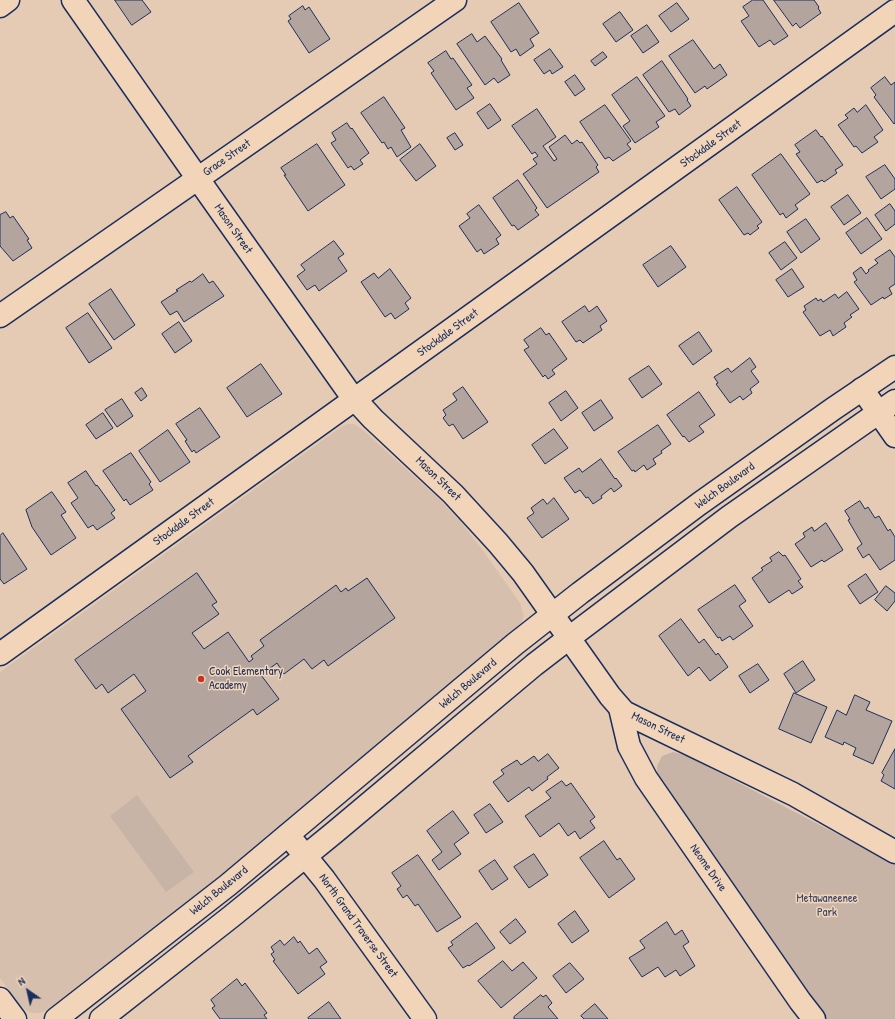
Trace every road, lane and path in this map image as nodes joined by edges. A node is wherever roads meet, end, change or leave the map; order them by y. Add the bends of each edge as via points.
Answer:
1 (8, 0) edge
2 (73, 0) edge
3 (455, 0) edge
4 (0, 6) edge
5 (895, 11) edge
6 (198, 179) junction
7 (0, 316) edge
8 (895, 367) edge
9 (862, 389) junction
10 (355, 399) junction
11 (887, 407) edge
12 (895, 436) edge
13 (552, 614) junction
14 (569, 638) junction
15 (0, 654) edge
16 (620, 708) junction
17 (288, 835) junction
18 (895, 852) edge
19 (306, 856) junction
20 (0, 998) edge
21 (15, 1019) edge
22 (56, 1019) edge
23 (101, 1019) edge
24 (425, 1019) edge
25 (814, 1019) edge

1 - 4 street
2 - 6 street, Mason Street
3 - 6 street, Grace Street
5 - 10 street, Stockdale Street
6 - 7 street, Grace Street
6 - 10 street, Mason Street
8 - 9 street, Welch Boulevard
9 - 11 street
9 - 13 street, Welch Boulevard via 699,504
10 - 13 street, Mason Street via 469,510 511,557
10 - 15 street, Stockdale Street
11 - 12 street
11 - 14 street via 729,517
13 - 14 street, Mason Street
13 - 17 street, Welch Boulevard
14 - 16 street, Mason Street
14 - 19 street
16 - 18 street, Mason Street via 793,794
16 - 25 street, Neome Drive via 629,746 646,778
17 - 19 street, North Grand Traverse Street
17 - 22 street, Welch Boulevard
19 - 23 street
19 - 24 street, North Grand Traverse Street
20 - 21 street

